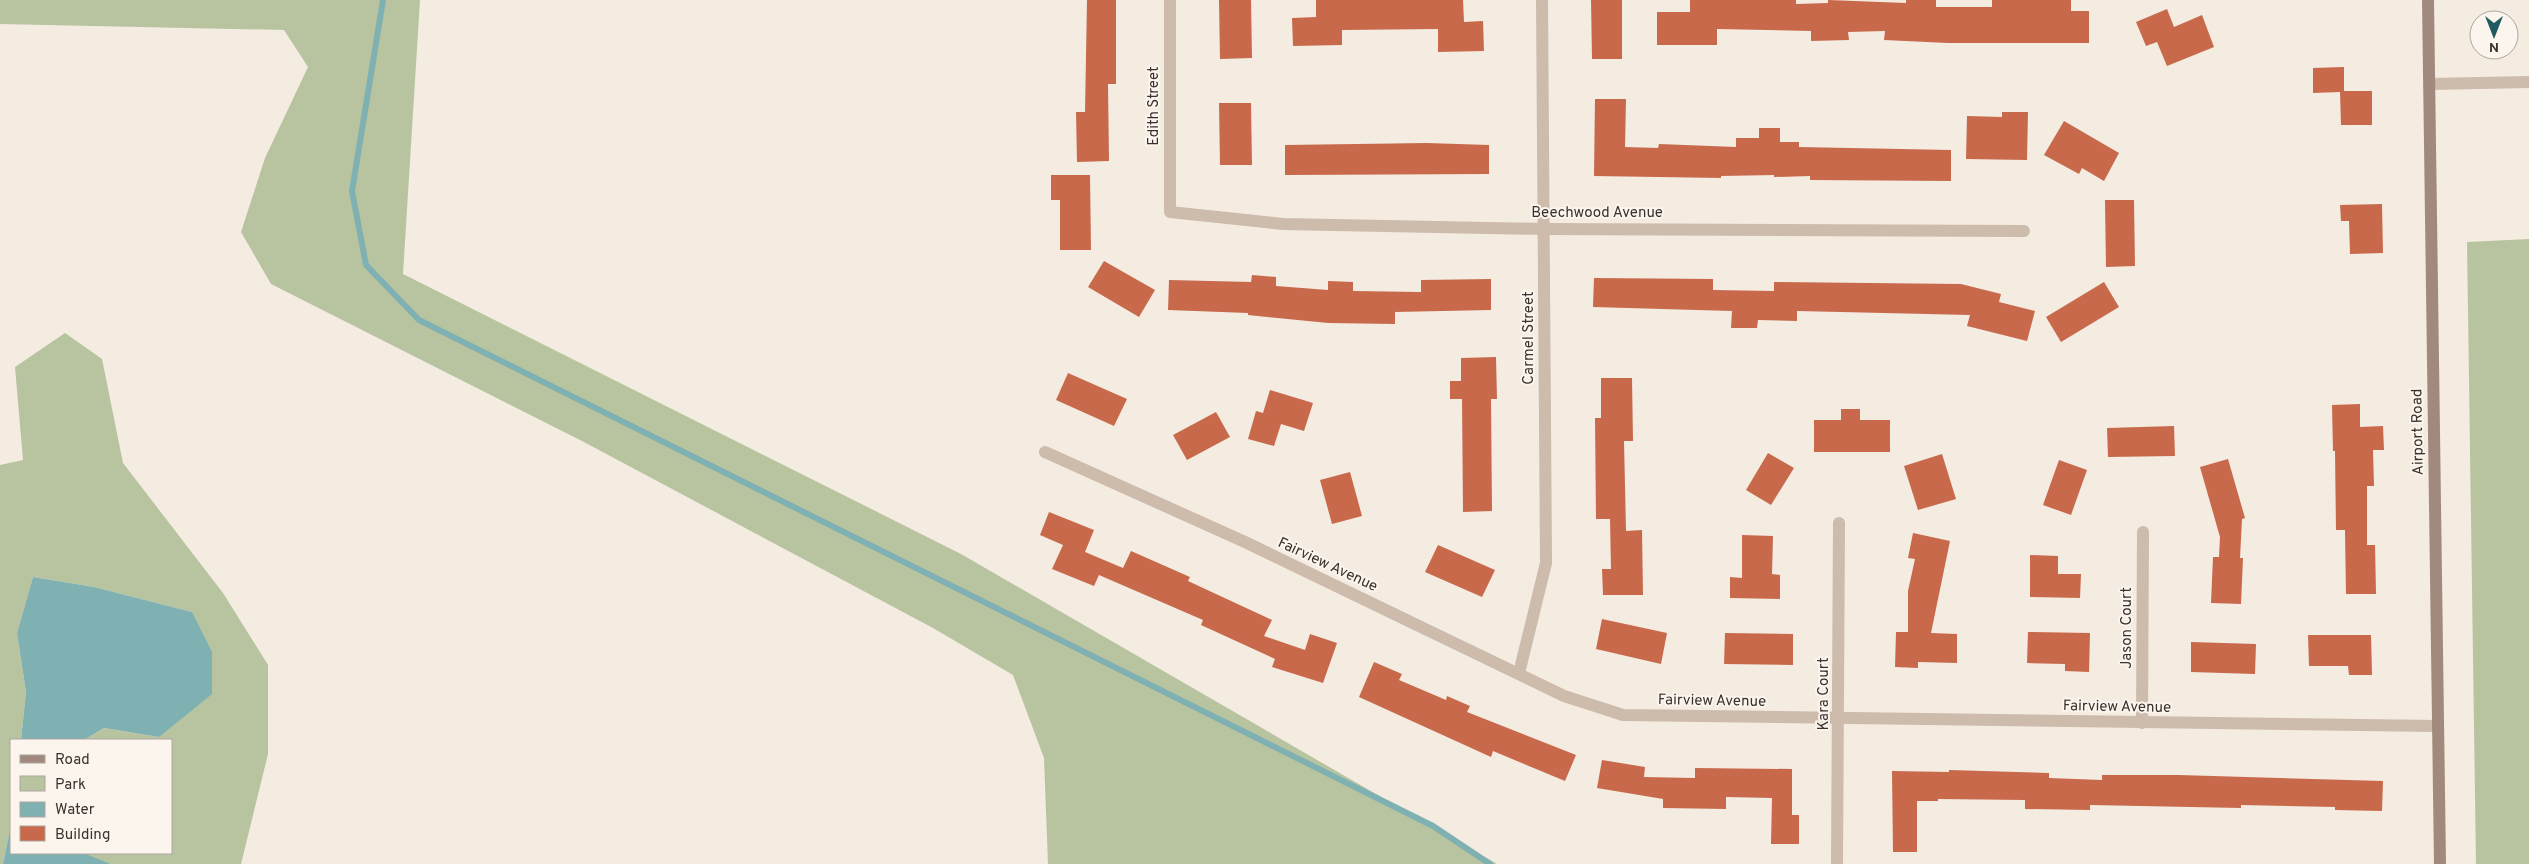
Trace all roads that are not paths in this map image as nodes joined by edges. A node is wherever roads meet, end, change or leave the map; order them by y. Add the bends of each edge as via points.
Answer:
1 (1170, 0) edge
2 (1542, 0) edge
3 (2428, 0) edge
4 (2529, 82) edge
5 (2429, 84) junction
6 (1170, 212) joint
7 (1544, 229) junction
8 (2024, 231) dead end
9 (1045, 452) dead end
10 (1839, 523) dead end
11 (2143, 532) dead end
12 (1519, 673) junction
13 (1839, 718) junction
14 (2142, 723) junction
15 (2436, 726) junction
16 (1837, 864) edge
17 (2440, 864) edge

1 - 6 street, Edith Street
2 - 7 street, Carmel Street
3 - 5 main road, Airport Road
4 - 5 street
5 - 15 main road, Airport Road
6 - 7 street, Beechwood Avenue via 1283,224
7 - 8 street, Beechwood Avenue
7 - 12 street, Carmel Street via 1546,563
9 - 12 street, Fairview Avenue
10 - 13 street, Kara Court
11 - 14 street, Jason Court
12 - 13 street, Fairview Avenue via 1564,696 1622,715
13 - 14 street, Fairview Avenue
13 - 16 street, Kara Court
14 - 15 street, Fairview Avenue
15 - 17 main road, Airport Road

